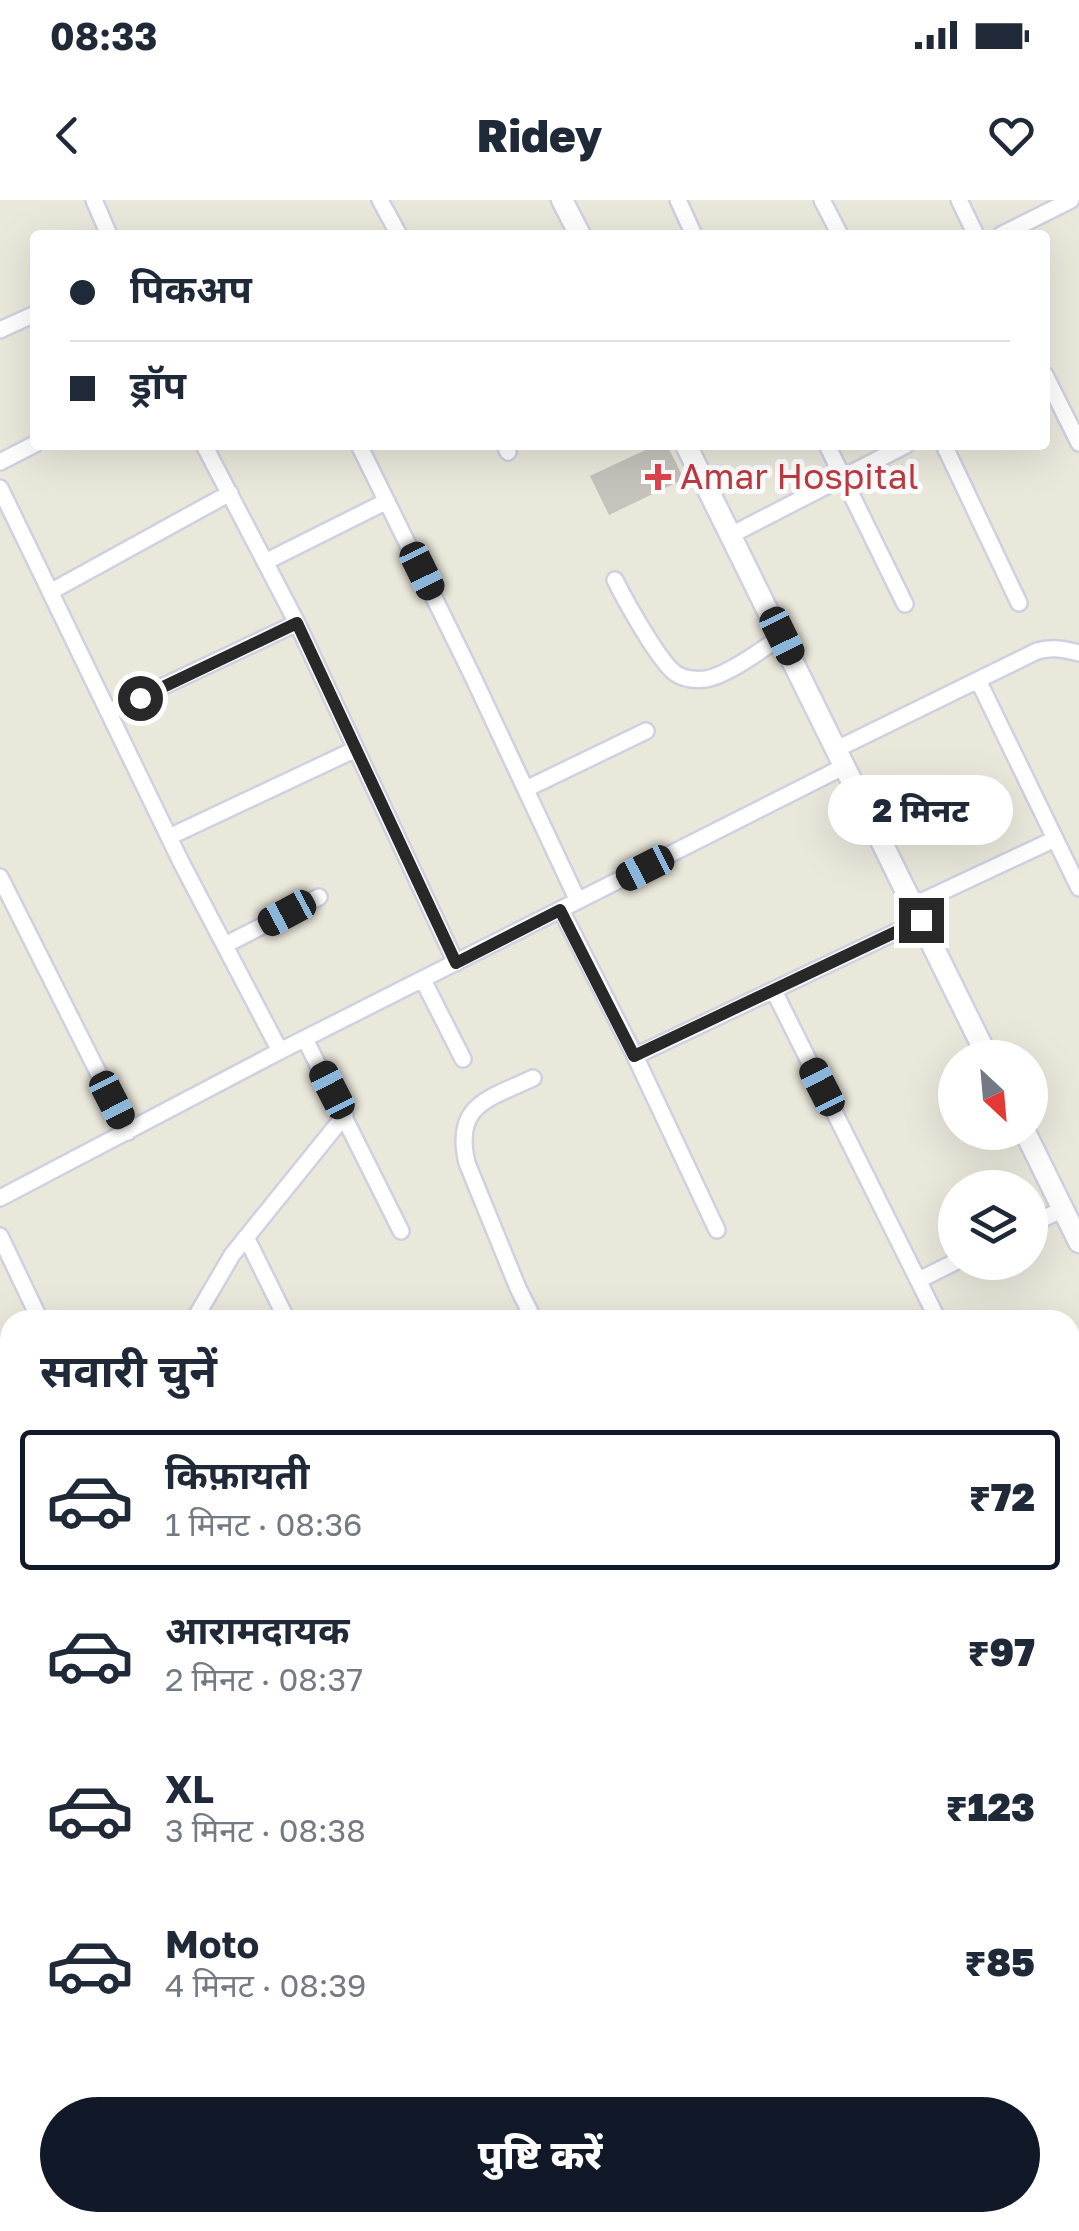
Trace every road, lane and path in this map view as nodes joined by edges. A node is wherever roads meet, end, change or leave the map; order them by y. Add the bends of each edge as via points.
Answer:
1 (94, 200) edge
2 (380, 200) edge
3 (562, 200) edge
4 (678, 200) edge
5 (822, 200) edge
6 (959, 200) edge
7 (1071, 200) edge
8 (107, 230) edge
9 (396, 230) edge
10 (577, 230) edge
11 (692, 230) edge
12 (837, 230) edge
13 (974, 230) edge
14 (1011, 230) edge
15 (30, 316) edge
16 (0, 329) edge
17 (1050, 384) edge
18 (1079, 443) edge
19 (30, 447) edge
20 (207, 450) edge
21 (362, 450) edge
22 (688, 450) edge
23 (829, 450) edge
24 (896, 450) edge
25 (946, 450) edge
26 (0, 462) edge
27 (843, 478) junction
28 (0, 488) edge
29 (230, 494) junction
30 (387, 501) junction
31 (731, 535) junction
32 (265, 562) junction
33 (615, 580) dead end
34 (50, 592) junction
35 (905, 604) dead end
36 (1019, 604) dead end
37 (297, 623) junction
38 (782, 636) junction
39 (1079, 654) edge
40 (978, 680) junction
41 (109, 712) junction
42 (646, 731) dead end
43 (356, 749) junction
44 (841, 757) junction
45 (526, 790) junction
46 (169, 837) junction
47 (1055, 839) junction
48 (0, 877) edge
49 (1079, 888) edge
50 (319, 896) dead end
51 (578, 901) junction
52 (560, 910) junction
53 (917, 913) junction
54 (225, 946) junction
55 (456, 963) junction
56 (423, 980) junction
57 (774, 991) junction
58 (305, 1038) junction
59 (979, 1040) edge
60 (280, 1051) junction
61 (634, 1056) junction
62 (463, 1059) dead end
63 (534, 1078) dead end
64 (345, 1116) junction
65 (128, 1132) junction
66 (1034, 1150) edge
67 (0, 1198) edge
68 (1063, 1210) junction
69 (1048, 1217) edge
70 (718, 1230) dead end
71 (401, 1231) dead end
72 (1077, 1235) edge
73 (0, 1236) edge
74 (246, 1236) junction
75 (938, 1270) edge
76 (919, 1280) junction
77 (35, 1310) edge
78 (200, 1310) edge
79 (282, 1310) edge
80 (529, 1310) edge
81 (933, 1310) edge

1 - 8 street
2 - 9 street
3 - 10 street
4 - 11 street
5 - 12 street
6 - 13 street
7 - 14 street
15 - 16 street
17 - 18 street
19 - 26 street
20 - 29 street
21 - 30 street
22 - 31 street
23 - 27 street
24 - 27 street
25 - 36 street
27 - 31 street
27 - 35 street
28 - 34 street
29 - 32 street
29 - 34 street
30 - 32 street
30 - 45 street
31 - 38 street
32 - 37 street
33 - 38 street via 676,674 708,679
34 - 41 street
37 - 41 street
37 - 43 street
38 - 44 street
39 - 40 street via 1048,648
40 - 44 street
40 - 47 street
41 - 46 street
42 - 45 street
43 - 46 street
43 - 55 street
44 - 51 street
44 - 53 street
45 - 51 street
46 - 54 street
47 - 49 street
47 - 53 street
48 - 65 street
50 - 54 street
51 - 52 street
52 - 55 street
52 - 61 street
53 - 57 street
53 - 59 street
54 - 60 street
55 - 56 street
56 - 58 street
56 - 62 street
57 - 61 street
57 - 76 street
58 - 60 street
58 - 64 street
60 - 65 street
61 - 70 street
63 - 80 street via 477,1106 468,1116 464,1150
64 - 71 street
64 - 74 street
65 - 67 street
66 - 68 street
68 - 69 street
68 - 72 street
73 - 77 street
74 - 78 street
74 - 79 street
75 - 76 street
76 - 81 street

